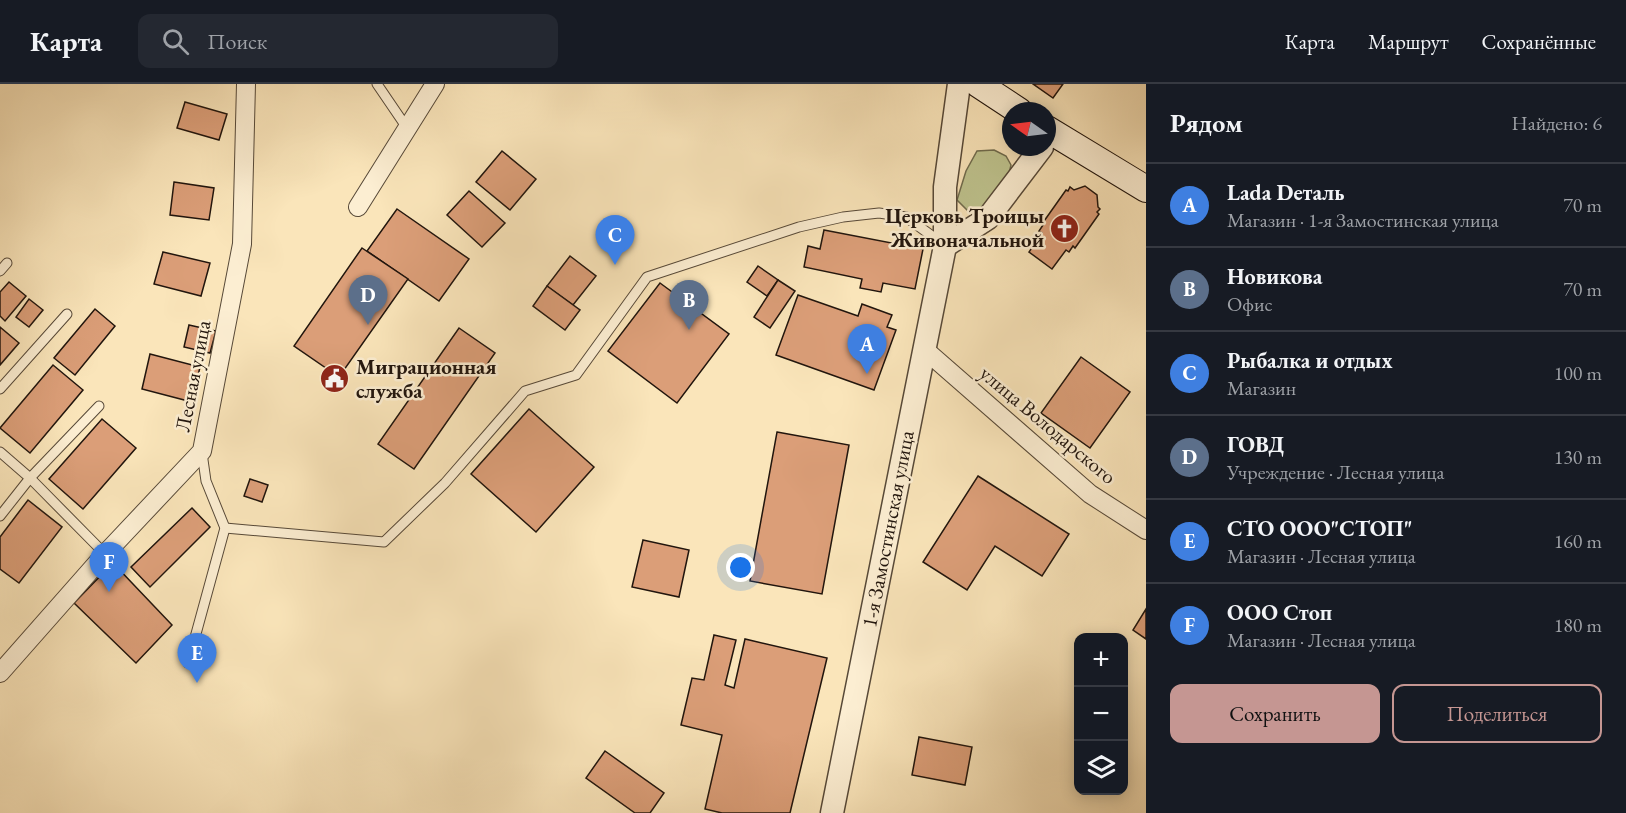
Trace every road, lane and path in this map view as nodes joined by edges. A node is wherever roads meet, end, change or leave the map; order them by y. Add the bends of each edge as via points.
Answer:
1 (246, 84) edge
2 (377, 84) edge
3 (435, 84) edge
4 (960, 84) edge
5 (978, 84) edge
6 (1005, 102) edge
7 (407, 128) junction
8 (1056, 142) edge
9 (1033, 156) edge
10 (1146, 189) edge
11 (358, 207) dead end
12 (945, 246) junction
13 (67, 314) dead end
14 (924, 349) junction
15 (0, 389) edge
16 (99, 406) dead end
17 (202, 451) junction
18 (0, 452) edge
19 (30, 478) junction
20 (0, 516) edge
21 (225, 528) junction
22 (1146, 530) edge
23 (105, 554) junction
24 (188, 663) dead end
25 (0, 673) edge
26 (832, 813) edge

1 - 17 street, Лесная улица via 242,244
2 - 7 lane
3 - 7 street
4 - 12 street, 1-я Замостинская улица via 945,187
5 - 6 main road
7 - 11 street
8 - 10 main road
9 - 12 street via 988,218
12 - 14 street, 1-я Замостинская улица
12 - 21 lane via 906,218 879,213 799,227 646,278 576,375 525,391 445,483 384,542
13 - 15 lane
14 - 22 street, улица Володарского via 1090,494
14 - 26 street, 1-я Замостинская улица
16 - 19 lane
17 - 21 lane via 206,481
17 - 23 street, Лесная улица
18 - 19 lane
19 - 20 lane
19 - 23 lane
21 - 24 lane
23 - 25 street, Лесная улица

